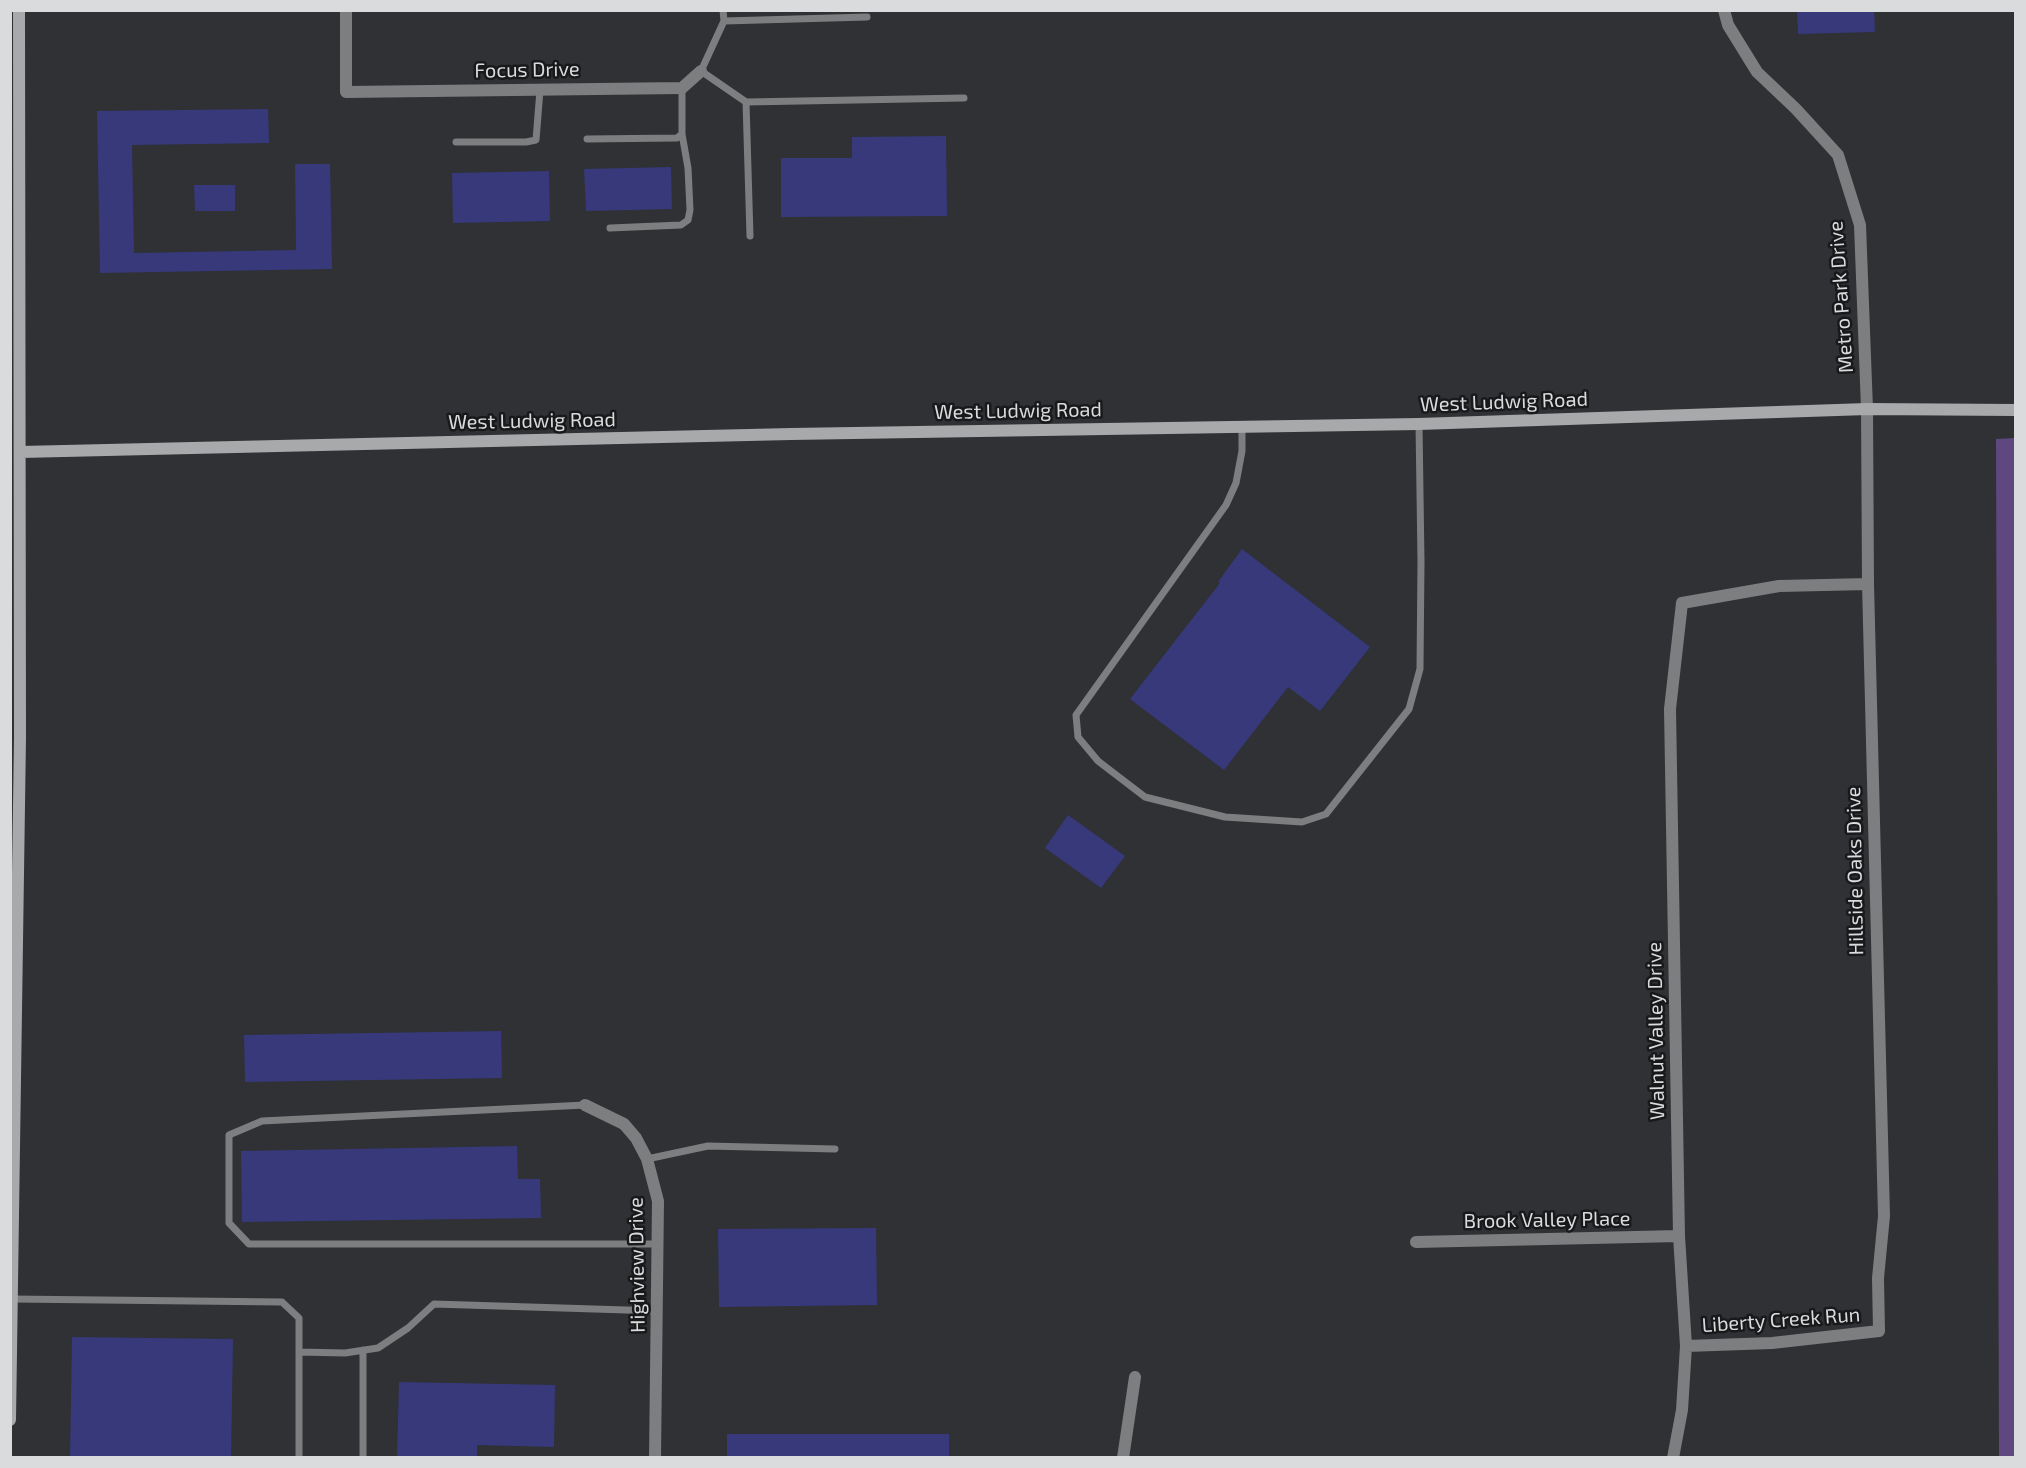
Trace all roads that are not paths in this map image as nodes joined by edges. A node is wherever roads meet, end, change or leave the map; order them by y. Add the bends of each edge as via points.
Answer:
1 (20, 10) edge
2 (346, 10) edge
3 (723, 10) edge
4 (1724, 10) edge
5 (867, 17) dead end
6 (724, 21) junction
7 (701, 71) junction
8 (682, 88) junction
9 (540, 90) junction
10 (964, 98) dead end
11 (746, 102) junction
12 (682, 134) junction
13 (587, 139) dead end
14 (456, 142) dead end
15 (15, 177) edge
16 (610, 228) dead end
17 (750, 236) dead end
18 (1867, 410) junction
19 (2016, 410) edge
20 (1419, 424) junction
21 (1242, 426) junction
22 (21, 452) junction
23 (1868, 584) junction
24 (15, 737) edge
25 (13, 1104) edge
26 (585, 1105) joint
27 (835, 1149) dead end
28 (647, 1159) junction
29 (1679, 1236) junction
30 (1416, 1242) dead end
31 (658, 1244) junction
32 (12, 1299) junction
33 (658, 1311) junction
34 (1879, 1331) joint
35 (1686, 1347) junction
36 (363, 1350) junction
37 (299, 1352) junction
38 (1135, 1377) dead end
39 (10, 1420) edge
40 (299, 1458) edge
41 (363, 1458) edge
42 (655, 1458) edge
43 (1123, 1458) edge
44 (1673, 1458) edge

1 - 15 main road
2 - 9 street, Focus Drive via 346,92
3 - 6 lane
4 - 18 street, Metro Park Drive via 1728,25 1757,72 1838,155 1860,225
5 - 6 lane
6 - 7 lane
7 - 8 street
7 - 11 lane
8 - 9 street, Focus Drive
8 - 12 lane
9 - 14 lane via 536,140
10 - 11 lane
11 - 17 lane
12 - 13 lane via 677,138
12 - 16 lane via 688,168 688,220 681,225
15 - 22 main road
18 - 19 main road, West Ludwig Road
18 - 20 main road, West Ludwig Road
18 - 23 street, Hillside Oaks Drive
20 - 21 main road, West Ludwig Road
20 - 21 lane via 1420,669 1409,709 1326,814 1302,822 1225,817 1145,797 1098,761 1078,737 1076,714 1226,505 1236,483
21 - 22 main road, West Ludwig Road
22 - 24 main road
23 - 29 street, Walnut Valley Drive via 1779,585 1682,603 1670,709
23 - 34 street, Hillside Oaks Drive via 1884,1216 1878,1278
24 - 25 main road
25 - 32 main road
26 - 28 street, Highview Drive via 624,1124
26 - 31 lane via 262,1121 229,1135 229,1223 249,1244
27 - 28 lane via 708,1146
28 - 31 street, Highview Drive via 658,1201
29 - 30 street, Brook Valley Place
29 - 35 street, Walnut Valley Drive
31 - 33 street, Highview Drive
32 - 37 lane via 282,1302 299,1318
32 - 39 main road
33 - 36 lane via 434,1304 378,1348
33 - 42 street, Highview Drive
34 - 35 street, Liberty Creek Run via 1772,1343
35 - 44 street, Walnut Valley Drive via 1682,1410
36 - 37 lane
36 - 41 lane
37 - 40 lane
38 - 43 street

